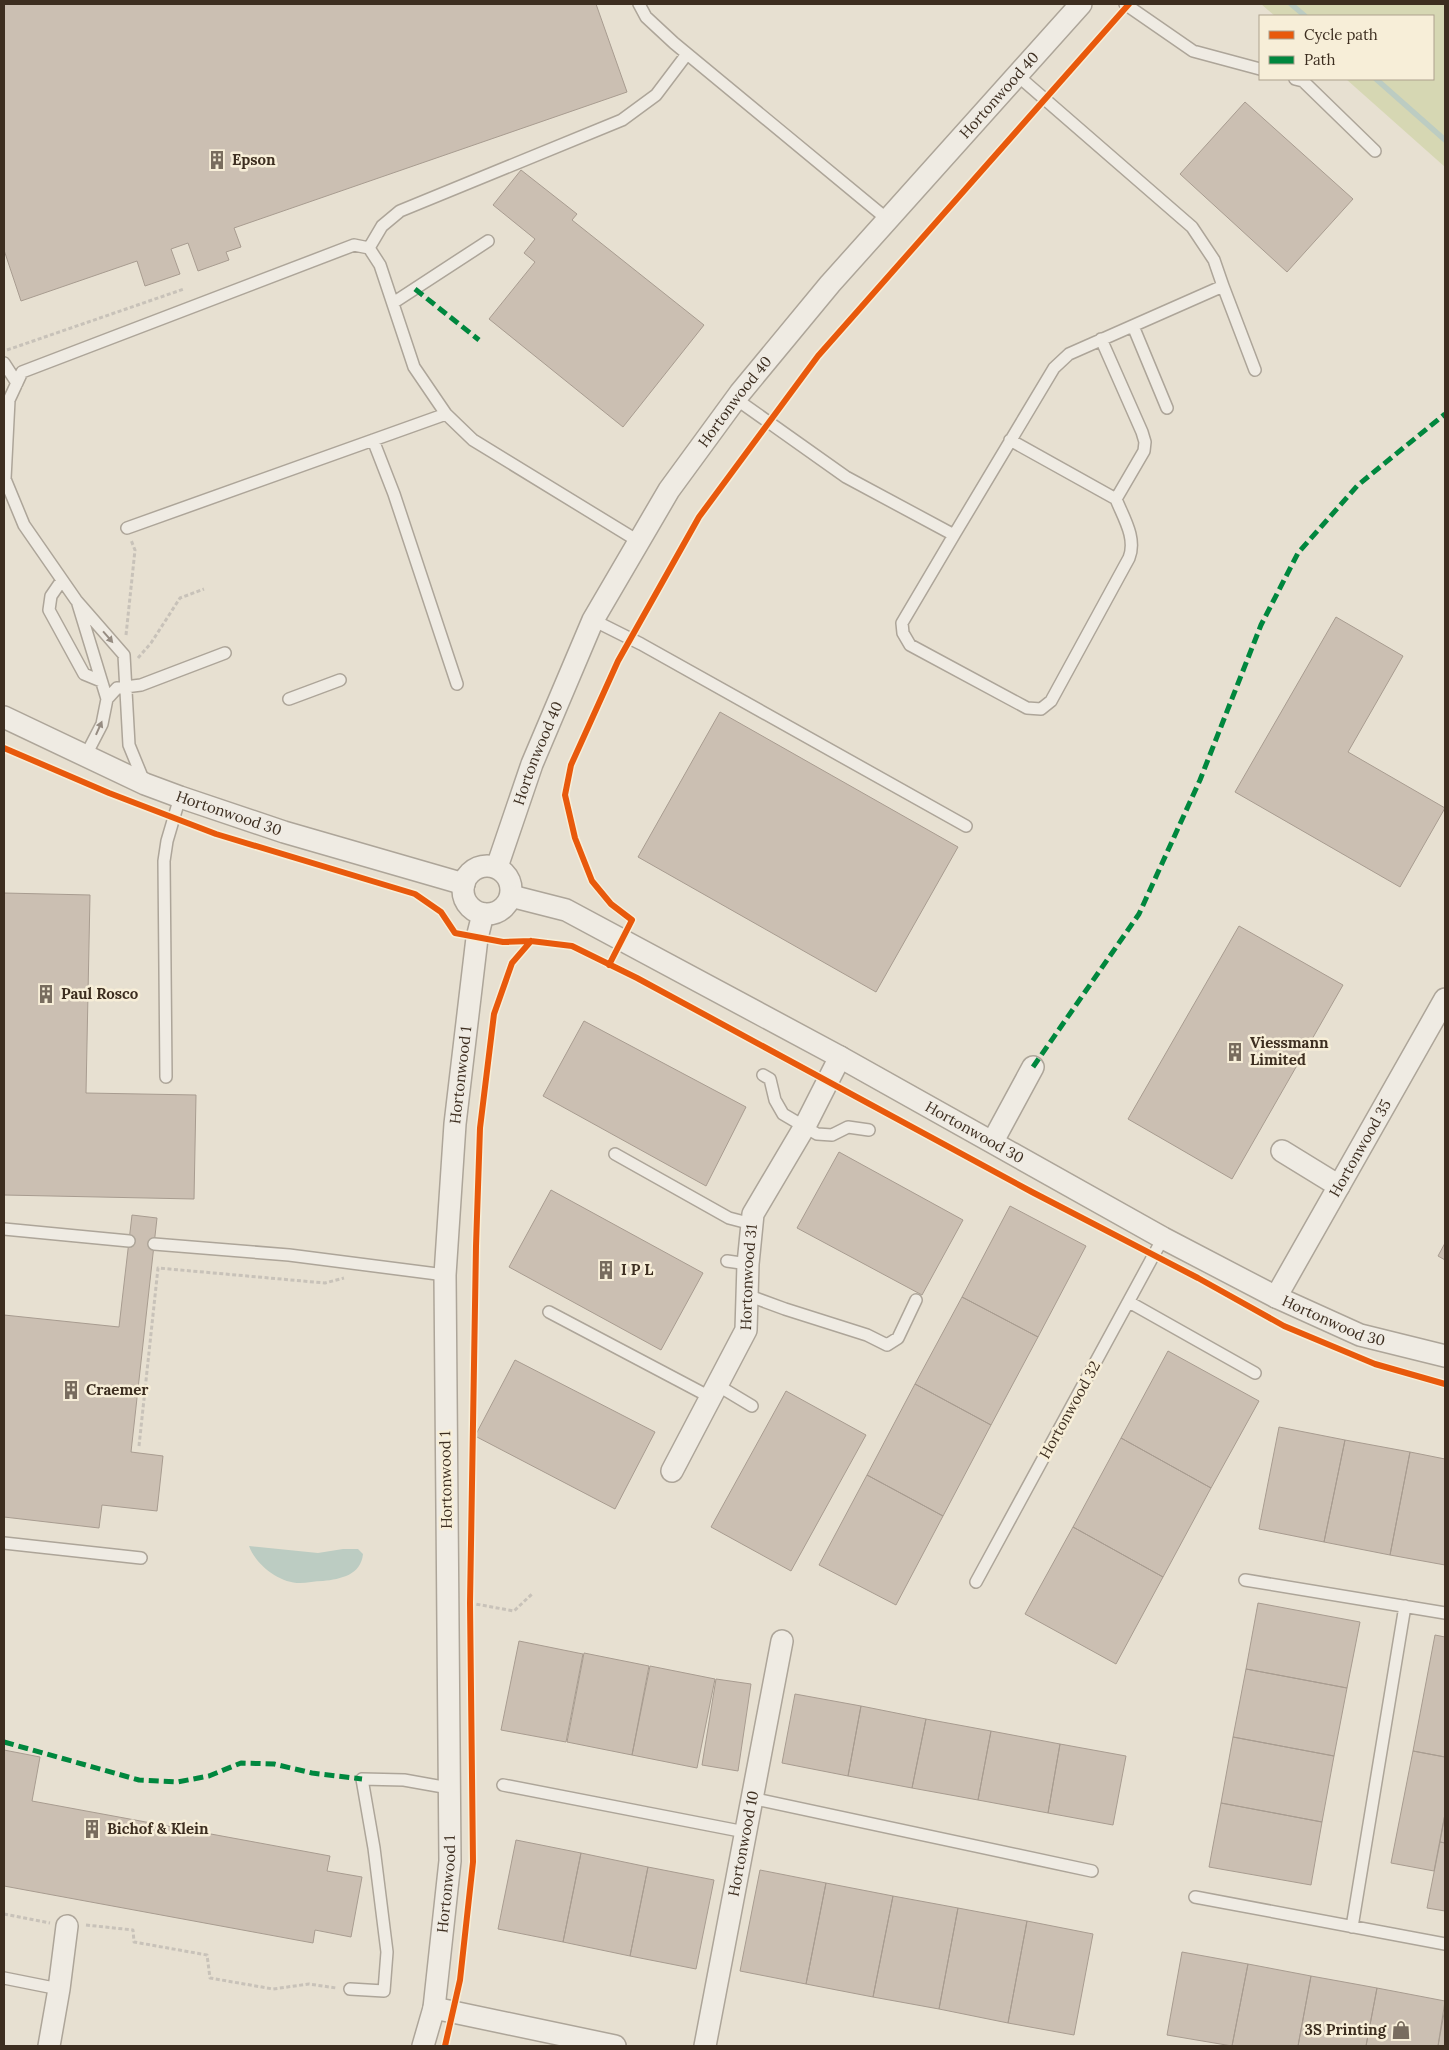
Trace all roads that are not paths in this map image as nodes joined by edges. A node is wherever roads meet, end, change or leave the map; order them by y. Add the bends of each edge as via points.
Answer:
1 (639, 4) edge
2 (1081, 4) edge
3 (1125, 4) edge
4 (687, 54) junction
5 (1259, 69) edge
6 (1017, 75) junction
7 (1299, 80) edge
8 (1375, 151) dead end
9 (887, 218) junction
10 (488, 241) dead end
11 (369, 248) junction
12 (1223, 286) junction
13 (393, 302) junction
14 (1132, 326) junction
15 (1101, 340) junction
16 (4, 363) edge
17 (1255, 370) dead end
18 (17, 383) junction
19 (736, 399) junction
20 (1167, 408) dead end
21 (446, 414) junction
22 (373, 440) junction
23 (1010, 440) junction
24 (1116, 499) junction
25 (126, 528) road end
26 (954, 535) junction
27 (638, 541) junction
28 (62, 580) junction
29 (76, 600) junction
30 (593, 620) junction
31 (225, 653) dead end
32 (340, 680) dead end
33 (101, 682) junction
34 (457, 684) dead end
35 (125, 687) junction
36 (107, 699) junction
37 (289, 699) dead end
38 (4, 717) edge
39 (86, 755) junction
40 (145, 784) junction
41 (180, 797) junction
42 (966, 826) dead end
43 (497, 867) junction
44 (464, 884) junction
45 (511, 896) junction
46 (483, 914) junction
47 (1445, 999) edge
48 (840, 1057) junction
49 (1033, 1066) dead end
50 (763, 1075) dead end
51 (166, 1077) dead end
52 (805, 1126) junction
53 (869, 1130) dead end
54 (992, 1141) junction
55 (1282, 1151) dead end
56 (615, 1154) dead end
57 (1339, 1186) junction
58 (752, 1224) junction
59 (4, 1229) edge
60 (1163, 1238) junction
61 (129, 1241) dead end
62 (154, 1244) dead end
63 (727, 1261) dead end
64 (748, 1264) junction
65 (445, 1274) junction
66 (747, 1295) junction
67 (1276, 1297) junction
68 (916, 1300) dead end
69 (1129, 1302) junction
70 (549, 1312) dead end
71 (1445, 1356) edge
72 (1255, 1373) dead end
73 (714, 1391) junction
74 (752, 1406) dead end
75 (672, 1471) dead end
76 (4, 1543) edge
77 (141, 1558) dead end
78 (1245, 1580) dead end
79 (976, 1582) dead end
80 (1405, 1606) junction
81 (1445, 1613) edge
82 (782, 1641) dead end
83 (503, 1785) dead end
84 (449, 1788) junction
85 (751, 1798) junction
86 (745, 1832) junction
87 (1092, 1871) dead end
88 (1195, 1898) dead end
89 (67, 1926) road end
90 (1352, 1927) junction
91 (1445, 1944) edge
92 (4, 1978) edge
93 (59, 1989) junction
94 (350, 1989) road end
95 (434, 2008) junction
96 (49, 2046) edge
97 (424, 2046) edge
98 (615, 2046) edge
99 (705, 2046) edge

1 - 4 lane via 646,17
2 - 6 street, Hortonwood 40
3 - 5 lane via 1193,51
4 - 9 lane
4 - 11 lane via 656,95 622,120 400,211 382,226
6 - 9 street, Hortonwood 40
6 - 12 lane via 1192,227 1214,260
7 - 8 lane
9 - 19 street, Hortonwood 40
10 - 13 lane
11 - 13 lane via 380,265
11 - 18 lane via 354,245 22,372
12 - 14 lane
12 - 17 lane
13 - 21 lane via 414,367
14 - 15 lane
14 - 20 lane
15 - 23 lane via 1069,354 1054,368
15 - 24 lane via 1144,442 1144,451
16 - 18 lane
18 - 28 lane via 9,400 4,479 24,525
19 - 26 lane via 846,477
19 - 27 street, Hortonwood 40 via 669,490
21 - 22 lane
21 - 27 lane via 473,440
22 - 25 lane
22 - 34 lane
23 - 24 lane
23 - 26 lane
24 - 26 lane via 1132,540 1132,549 1050,701 1041,709 1027,708 910,645 903,633 902,623
27 - 30 street, Hortonwood 40
28 - 29 lane
28 - 33 lane via 51,596 49,610 84,674
29 - 33 lane
29 -> 35 lane via 124,655
30 - 42 lane
30 - 43 street, Hortonwood 40 via 532,764
31 - 35 lane via 141,685
32 - 37 lane
33 - 36 lane
35 - 36 lane via 117,688
35 - 40 lane via 129,745
39 -> 36 lane via 102,724
38 - 39 street, Hortonwood 30
39 - 40 street, Hortonwood 30
40 - 41 street, Hortonwood 30
41 - 44 street, Hortonwood 30 via 284,832
41 - 51 lane via 164,860
43 - 44 street via 488,865 473,870
43 - 45 street via 511,882
44 - 46 street via 463,892 469,906
45 - 46 street via 504,908
45 - 48 street, Hortonwood 30 via 566,910
46 - 65 street, Hortonwood 1 via 477,938 455,1124
47 - 57 street, Hortonwood 35
48 - 52 street, Hortonwood 31
48 - 54 street, Hortonwood 30
49 - 54 street
50 - 52 lane via 770,1079 775,1100 783,1114
52 - 53 lane via 817,1134 832,1135 848,1127
52 - 58 street, Hortonwood 31 via 753,1214
54 - 60 street, Hortonwood 30
55 - 57 street
56 - 58 lane via 729,1218
57 - 67 street, Hortonwood 35
58 - 64 street, Hortonwood 31
59 - 61 lane
60 - 67 street, Hortonwood 30
60 - 69 lane, Hortonwood 32
62 - 65 lane via 289,1255
63 - 64 lane
64 - 66 street, Hortonwood 31
65 - 84 street, Hortonwood 1
66 - 68 lane via 867,1335 887,1345 898,1338
66 - 73 street, Hortonwood 31 via 746,1330
67 - 71 street, Hortonwood 30 via 1360,1335
69 - 72 lane
69 - 79 lane, Hortonwood 32
70 - 73 lane
73 - 74 lane
73 - 75 street, Hortonwood 31
76 - 77 lane
78 - 80 lane
80 - 81 lane
80 - 90 lane
82 - 85 street, Hortonwood 10
83 - 86 lane
84 - 94 lane via 404,1780 362,1779 387,1952 384,1991
84 - 95 street, Hortonwood 1 via 450,1861
85 - 86 street, Hortonwood 10
85 - 87 lane
86 - 99 street, Hortonwood 10
88 - 90 lane
89 - 93 street
90 - 91 lane
92 - 93 lane
93 - 96 street
95 - 97 street, Hortonwood 1
95 - 98 street

